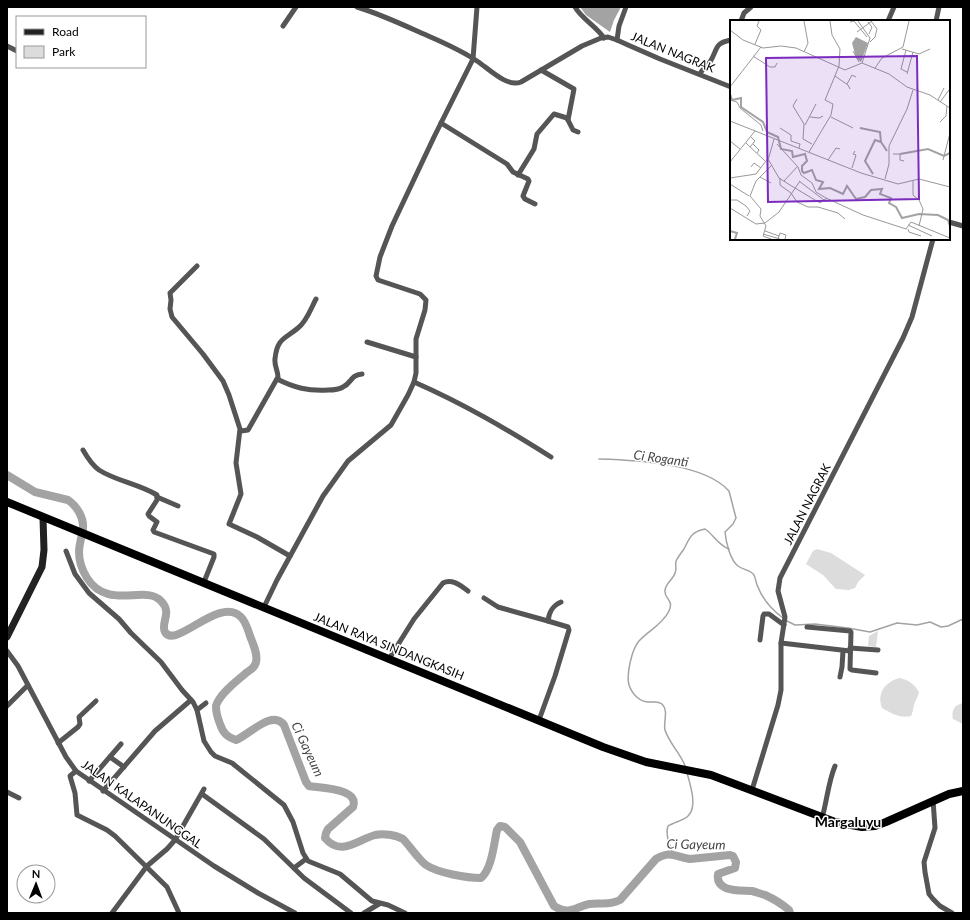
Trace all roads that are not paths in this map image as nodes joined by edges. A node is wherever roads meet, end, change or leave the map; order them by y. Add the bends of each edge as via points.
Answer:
1 (296, 7) edge
2 (357, 7) edge
3 (477, 7) edge
4 (575, 7) edge
5 (626, 7) edge
6 (751, 7) edge
7 (894, 7) edge
8 (939, 7) edge
9 (741, 20) edge
10 (888, 20) edge
11 (936, 20) edge
12 (284, 26) dead end
13 (604, 38) junction
14 (618, 40) junction
15 (730, 40) edge
16 (7, 46) edge
17 (16, 50) edge
18 (473, 59) junction
19 (541, 70) junction
20 (700, 74) junction
21 (730, 87) edge
22 (568, 120) junction
23 (441, 123) junction
24 (578, 132) dead end
25 (518, 175) junction
26 (536, 204) dead end
27 (950, 222) edge
28 (963, 226) edge
29 (933, 240) edge
30 (197, 266) dead end
31 (316, 299) dead end
32 (367, 342) dead end
33 (416, 357) junction
34 (362, 374) dead end
35 (277, 379) junction
36 (414, 382) junction
37 (240, 430) junction
38 (83, 450) dead end
39 (551, 457) dead end
40 (157, 496) junction
41 (7, 502) edge
42 (178, 506) dead end
43 (43, 518) junction
44 (66, 551) dead end
45 (290, 556) junction
46 (204, 582) junction
47 (468, 591) dead end
48 (484, 598) dead end
49 (560, 602) dead end
50 (264, 608) junction
51 (548, 621) junction
52 (784, 625) junction
53 (808, 627) dead end
54 (7, 637) edge
55 (760, 640) dead end
56 (781, 643) junction
57 (850, 650) junction
58 (878, 650) dead end
59 (7, 651) edge
60 (844, 651) junction
61 (389, 659) junction
62 (842, 667) junction
63 (849, 667) junction
64 (876, 673) dead end
65 (840, 677) dead end
66 (28, 686) junction
67 (191, 700) junction
68 (96, 701) dead end
69 (206, 703) dead end
70 (7, 706) edge
71 (197, 710) junction
72 (538, 720) junction
73 (58, 743) junction
74 (121, 744) dead end
75 (110, 757) junction
76 (835, 766) dead end
77 (124, 767) junction
78 (73, 774) junction
79 (89, 781) junction
80 (103, 790) junction
81 (752, 790) junction
82 (7, 792) edge
83 (963, 792) edge
84 (19, 798) dead end
85 (933, 800) junction
86 (822, 818) junction
87 (175, 840) junction
88 (305, 860) junction
89 (146, 866) junction
90 (294, 868) junction
91 (378, 904) junction
92 (112, 913) edge
93 (179, 913) edge
94 (296, 913) edge
95 (351, 913) edge
96 (364, 913) edge
97 (406, 913) edge
98 (952, 913) edge

1 - 12 street
2 - 18 street via 431,37
3 - 18 street
4 - 13 street
5 - 14 street, JALAN NAGRAK via 619,26
6 - 9 street via 744,13
7 - 10 street
8 - 11 street
13 - 14 street
13 - 19 street via 582,46
14 - 20 street, JALAN NAGRAK
15 - 20 street via 719,44
16 - 17 street
18 - 19 street via 514,83 519,83
18 - 23 street
19 - 22 street via 574,89
20 - 21 street, JALAN NAGRAK
22 - 24 street via 573,130
22 - 25 street via 558,114 552,115 537,134 534,149
23 - 25 street via 506,162 511,171
23 - 33 street via 392,226 376,276 378,280 425,298 426,306 416,339
25 - 26 street via 529,180 523,198
27 - 28 street
29 - 52 street, JALAN NAGRAK via 912,317 903,338 780,578 778,591 785,617
30 - 37 street via 170,293 171,314 223,381
31 - 35 street via 299,328 281,340 274,361 279,375
32 - 33 street
33 - 36 street
34 - 35 street via 355,375 343,388 334,390 304,390
35 - 37 street via 248,430
36 - 39 street via 468,407
36 - 45 street via 391,425 356,454 330,484
37 - 45 street via 236,462 241,494 229,524
38 - 40 street via 98,470
40 - 42 street
40 - 46 street via 148,514 157,522 153,531 214,555
41 - 43 highway, JALAN RAYA SINDANGKASIH
43 - 46 highway, JALAN RAYA SINDANGKASIH
43 - 54 main road via 43,561
44 - 67 street via 75,574 85,588 119,618 161,662
45 - 50 street
46 - 50 highway, JALAN RAYA SINDANGKASIH
47 - 61 street via 457,583 443,583 414,619
48 - 51 street via 498,607
49 - 51 street via 551,610
50 - 61 highway, JALAN RAYA SINDANGKASIH
51 - 72 street via 568,627 569,630
52 - 55 street via 769,614 764,614
52 - 56 street, JALAN NAGRAK
53 - 57 street via 849,630
56 - 60 street
56 - 81 street, JALAN NAGRAK via 781,690
57 - 58 street
57 - 60 street
57 - 63 street
59 - 66 street, JALAN KALAPANUNGGAL
60 - 62 street
61 - 72 highway, JALAN RAYA SINDANGKASIH
62 - 63 street
62 - 65 street
63 - 64 street via 852,670
66 - 70 street
66 - 73 street, JALAN KALAPANUNGGAL
67 - 71 street
67 - 77 street via 155,731
68 - 73 street via 79,717 78,727
69 - 71 street
71 - 88 street via 204,741 212,754 232,763 284,805 293,822
72 - 81 highway, JALAN RAYA SINDANGKASIH via 642,760 711,775
73 - 78 street, JALAN KALAPANUNGGAL
74 - 75 street
75 - 77 street
75 - 79 street
76 - 86 street
77 - 80 street
78 - 79 street, JALAN KALAPANUNGGAL
78 - 89 street via 76,814 110,832
79 - 80 street, JALAN KALAPANUNGGAL
80 - 87 street, JALAN KALAPANUNGGAL
81 - 86 highway, JALAN RAYA SINDANGKASIH
82 - 84 street
83 - 85 highway, JALAN RAYA SINDANGKASIH
85 - 86 highway, JALAN RAYA SINDANGKASIH via 875,826 850,826
85 - 98 street via 936,828 924,862 925,872 933,899
87 - 89 street
87 - 90 street via 203,792 264,839
87 - 94 street, JALAN KALAPANUNGGAL via 241,883
88 - 90 street
88 - 91 street via 340,874
89 - 92 street
89 - 93 street via 169,890
90 - 95 street
91 - 96 street
91 - 97 street via 388,904

